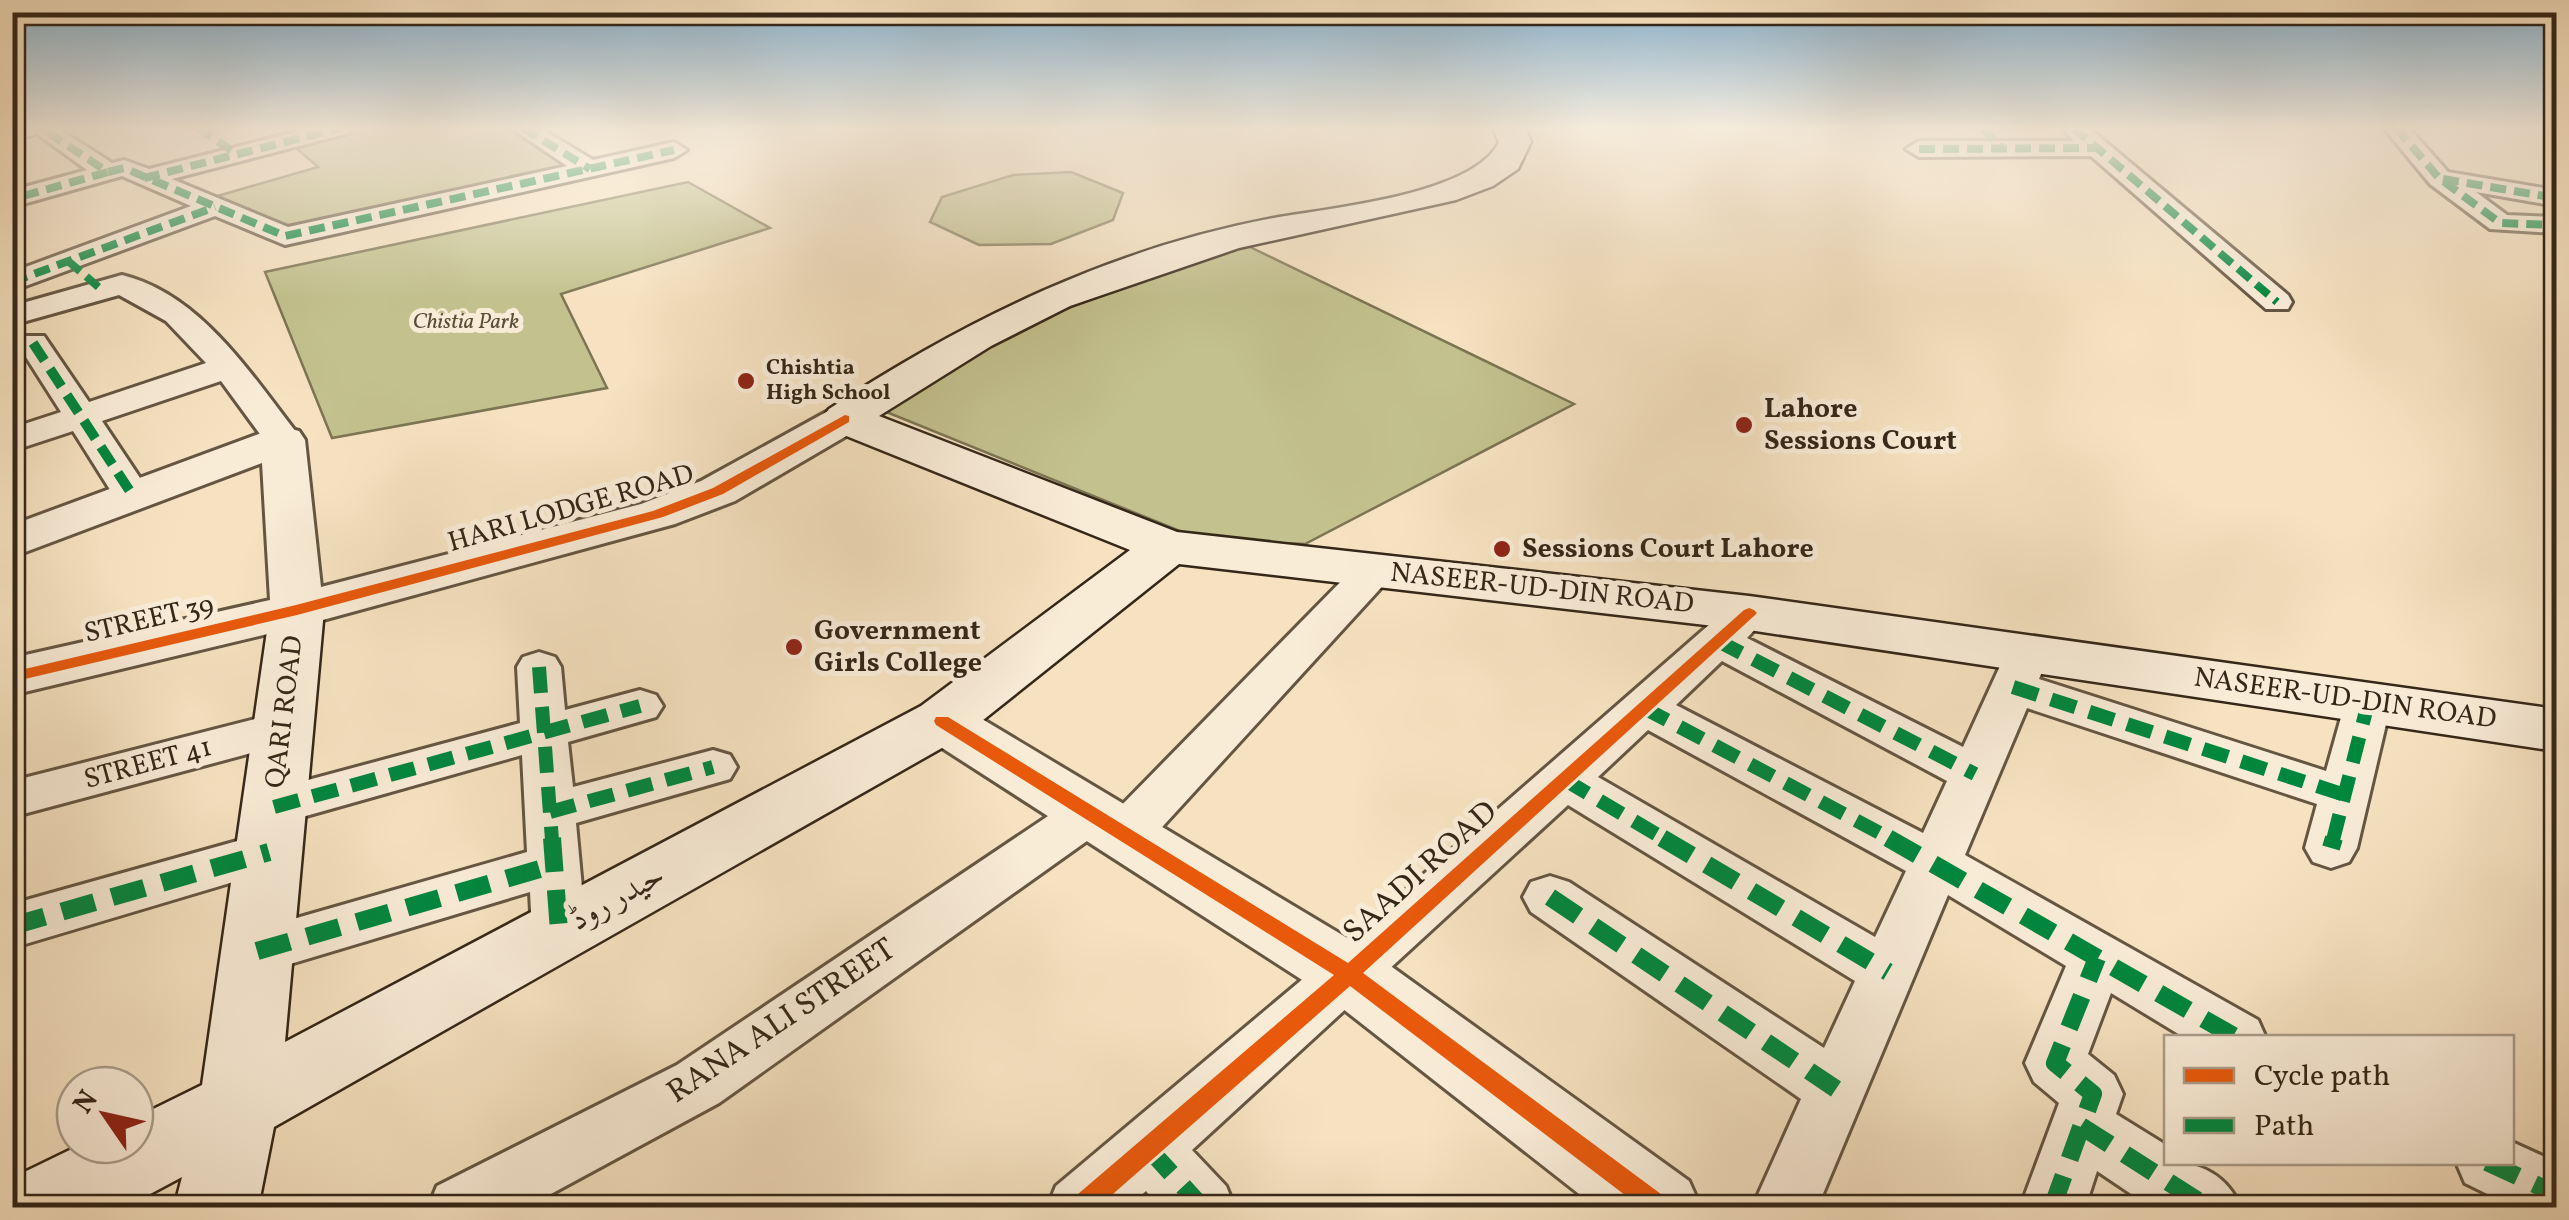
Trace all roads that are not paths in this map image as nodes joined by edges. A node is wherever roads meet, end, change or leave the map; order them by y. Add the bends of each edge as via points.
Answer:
1 (62, 185) edge
2 (160, 185) edge
3 (517, 185) edge
4 (1462, 185) edge
5 (2140, 185) edge
6 (2448, 185) edge
7 (2480, 185) edge
8 (23, 196) dead end
9 (2556, 198) edge
10 (215, 208) junction
11 (2556, 224) edge
12 (68, 262) junction
13 (12, 282) edge
14 (112, 287) junction
15 (2276, 302) dead end
16 (23, 330) edge
17 (228, 367) junction
18 (81, 416) junction
19 (845, 419) junction
20 (12, 440) edge
21 (282, 440) junction
22 (133, 496) junction
23 (12, 542) edge
24 (1168, 547) junction
25 (1374, 570) junction
26 (297, 610) junction
27 (1734, 627) junction
28 (538, 667) dead end
29 (2021, 670) junction
30 (12, 677) edge
31 (2368, 703) junction
32 (640, 706) dead end
33 (1644, 708) junction
34 (942, 722) junction
35 (283, 728) junction
36 (2556, 730) edge
37 (544, 733) junction
38 (713, 766) dead end
39 (1975, 774) junction
40 (1564, 780) junction
41 (2345, 795) junction
42 (12, 799) edge
43 (550, 812) junction
44 (1107, 824) junction
45 (272, 829) junction
46 (2331, 848) dead end
47 (1936, 863) junction
48 (554, 865) junction
49 (1550, 897) dead end
50 (12, 926) edge
51 (559, 932) junction
52 (258, 951) junction
53 (2097, 958) junction
54 (1888, 972) junction
55 (1349, 974) junction
56 (2233, 1035) edge
57 (1836, 1089) junction
58 (239, 1106) junction
59 (2081, 1126) junction
60 (1148, 1148) junction
61 (2493, 1165) edge
62 (2556, 1194) edge
63 (1645, 1203) edge
64 (40, 1208) edge
65 (216, 1208) edge
66 (460, 1208) edge
67 (1079, 1208) edge
68 (1204, 1208) edge
69 (1784, 1208) edge
70 (2052, 1208) edge
71 (2209, 1208) edge

1 - 8 street
2 - 10 street
3 - 10 street via 284,236
4 - 19 main road, HARI LODGE ROAD via 1404,206 1254,233 1052,300
5 - 15 street
6 - 11 street via 2500,223
7 - 9 street
10 - 12 street
12 - 13 street
12 - 14 street
14 - 16 street
14 - 17 street via 177,314
16 - 18 street
17 - 18 street
17 - 21 street
18 - 20 street
18 - 22 street
19 - 24 main road, NASEER-UD-DIN ROAD
19 - 26 street, HARI LODGE ROAD via 718,491 658,514
21 - 22 street
21 - 26 street, QARI ROAD
22 - 23 street
24 - 25 main road, NASEER-UD-DIN ROAD
24 - 34 main road, حیدر روڈ
25 - 27 main road, NASEER-UD-DIN ROAD
25 - 44 street, RANA ALI STREET
26 - 30 street, STREET 39
26 - 35 main road, QARI ROAD
27 - 29 main road, NASEER-UD-DIN ROAD
27 - 33 street, SAADI ROAD
27 - 39 street
28 - 37 street
29 - 31 main road, NASEER-UD-DIN ROAD
29 - 39 street
29 - 41 street
31 - 36 main road, NASEER-UD-DIN ROAD
31 - 41 street
32 - 37 street
33 - 40 street, SAADI ROAD
33 - 47 street
34 - 44 street
34 - 51 main road, حیدر روڈ
35 - 42 street, STREET 41
35 - 45 main road, QARI ROAD
37 - 43 street
37 - 45 street
38 - 43 street
39 - 47 street
40 - 54 street
40 - 55 street, SAADI ROAD
41 - 46 street
43 - 48 street
44 - 55 street
44 - 66 street, RANA ALI STREET via 698,1084
45 - 50 street
45 - 52 main road, QARI ROAD
47 - 53 street
47 - 54 street
48 - 51 street
48 - 52 street
49 - 57 street
51 - 58 main road, حیدر روڈ
52 - 58 main road, QARI ROAD
53 - 56 street
53 - 59 street via 2055,1063 2093,1094
54 - 57 street
55 - 60 street, SAADI ROAD
55 - 63 street
57 - 69 street
58 - 64 main road, حیدر روڈ
58 - 65 main road, QARI ROAD
59 - 70 street
59 - 71 street
60 - 67 street, SAADI ROAD
60 - 68 street
61 - 62 street

